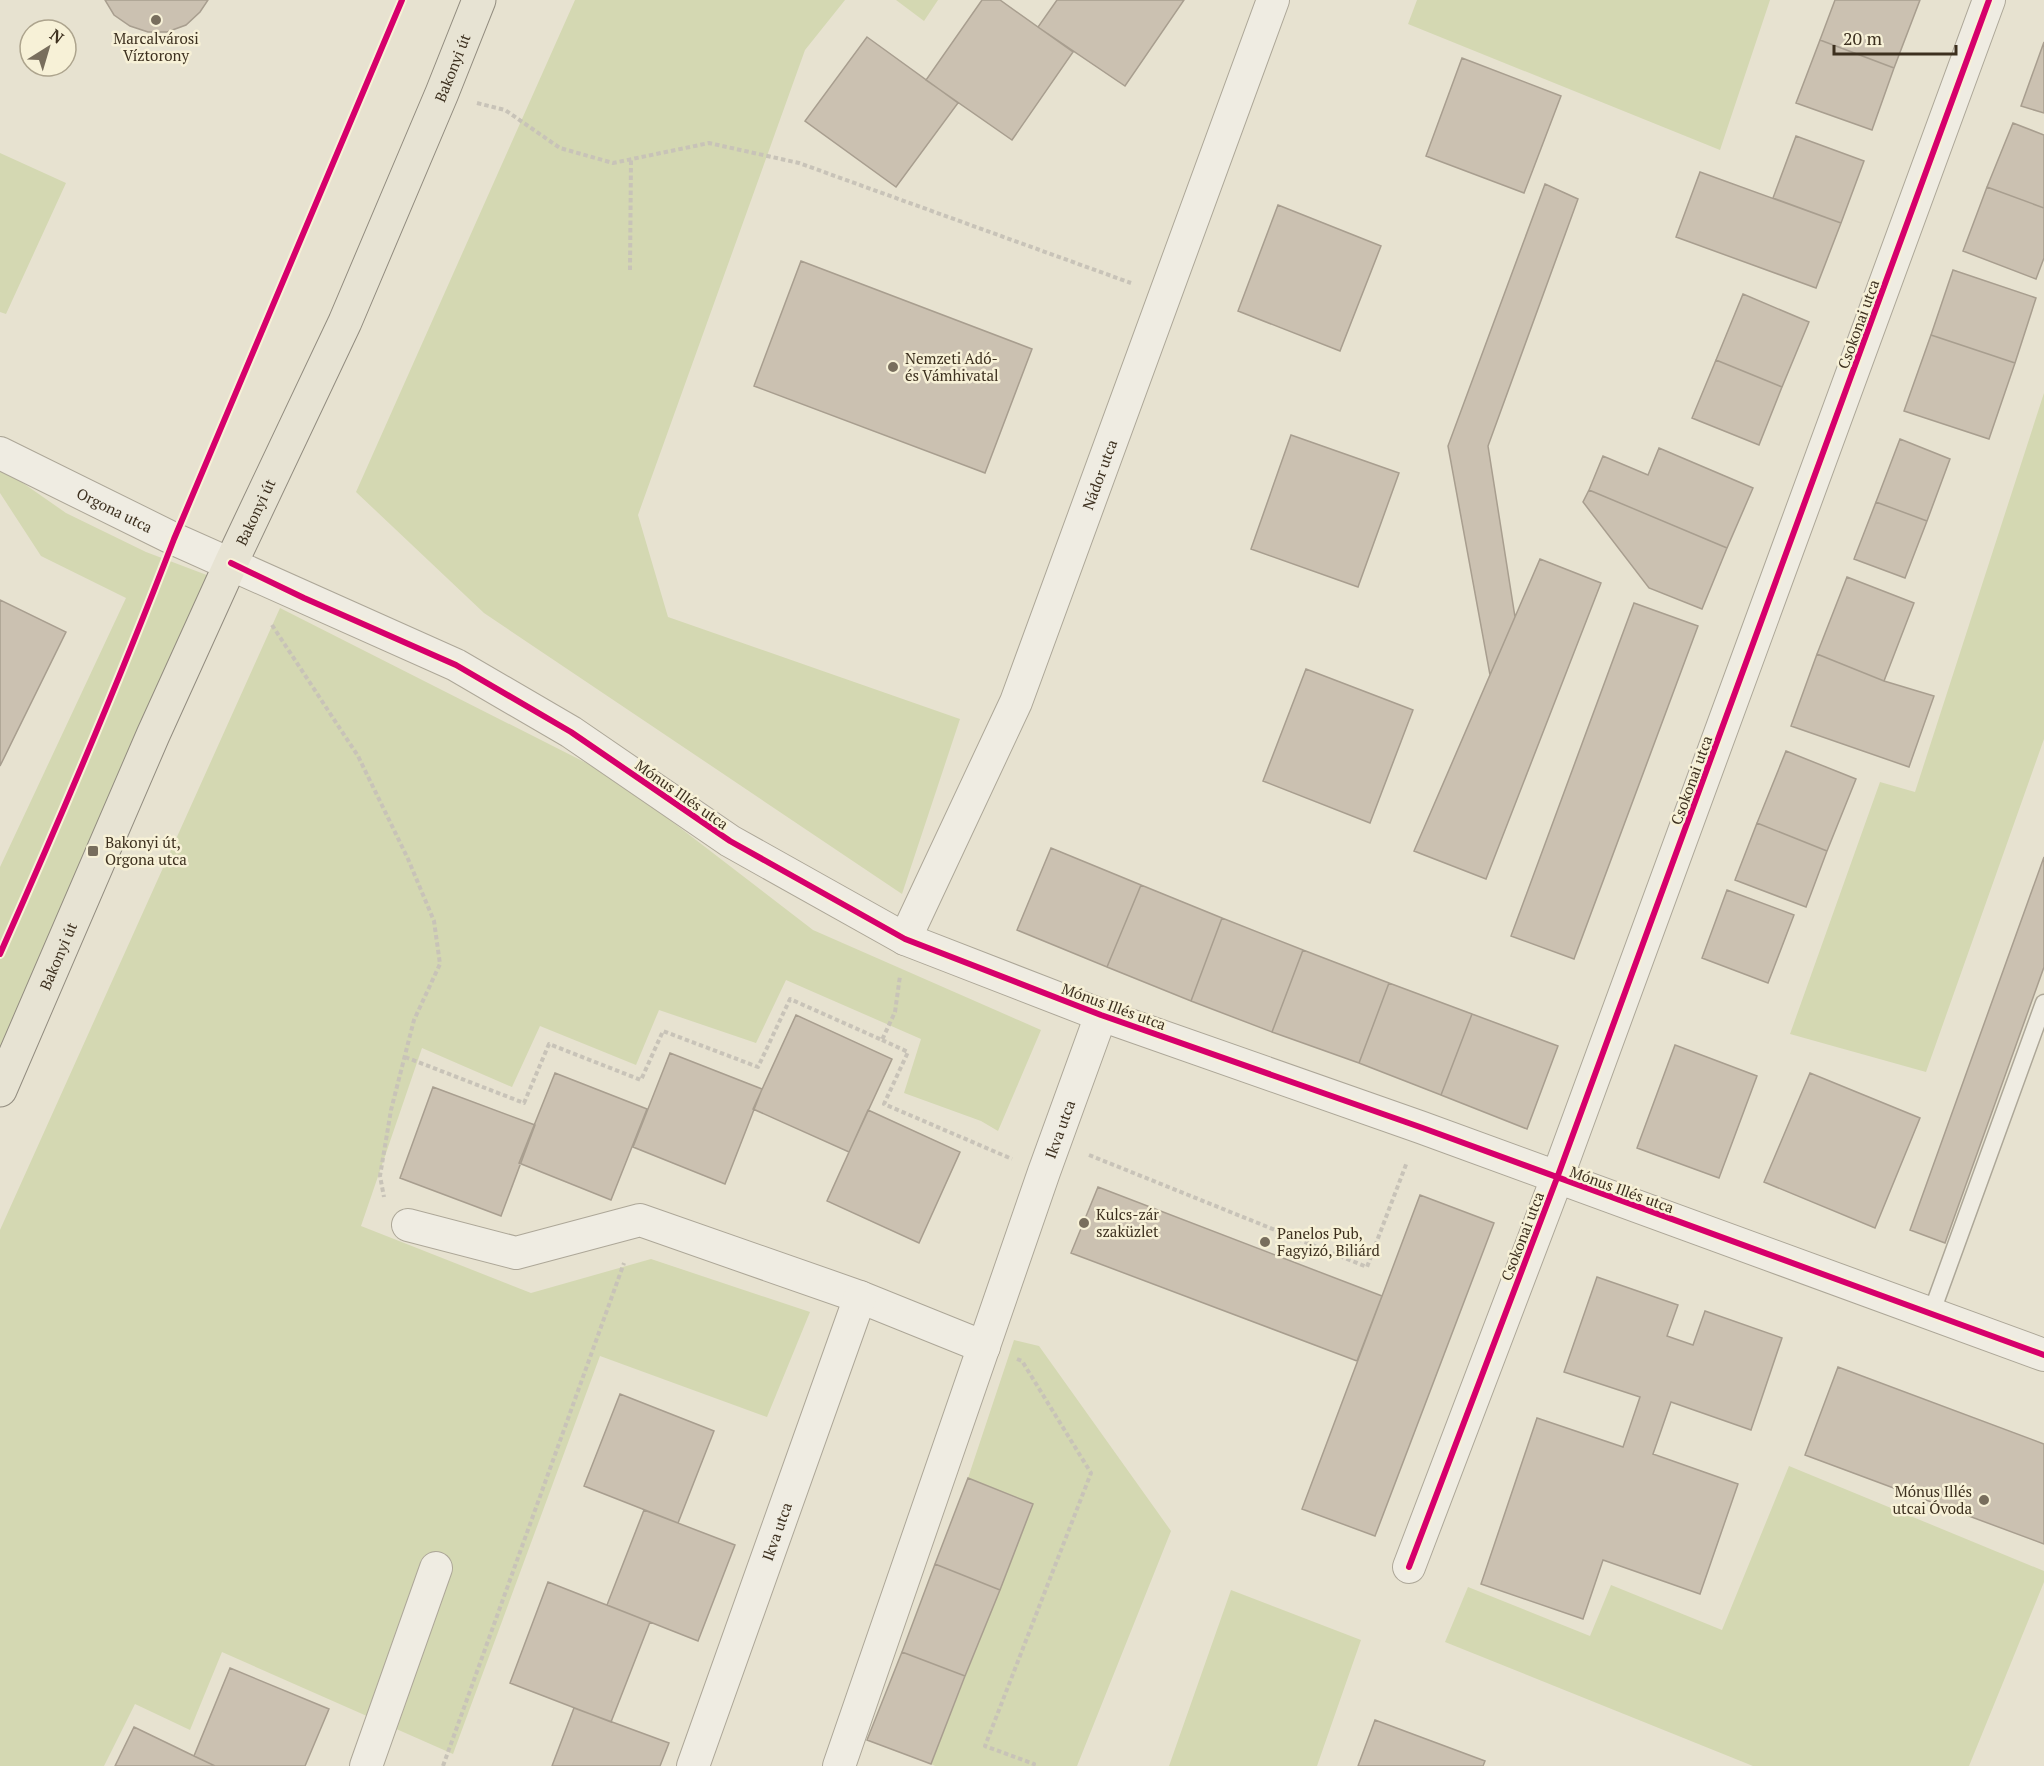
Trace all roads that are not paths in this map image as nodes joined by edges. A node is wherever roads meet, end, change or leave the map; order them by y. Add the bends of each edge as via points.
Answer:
1 (478, 0) edge
2 (1274, 0) edge
3 (1989, 0) edge
4 (0, 453) edge
5 (231, 563) junction
6 (904, 939) junction
7 (2044, 1003) edge
8 (1101, 1015) junction
9 (0, 1090) edge
10 (1557, 1178) junction
11 (408, 1225) road end
12 (860, 1297) junction
13 (1931, 1314) junction
14 (984, 1347) junction
15 (2044, 1355) edge
16 (1409, 1567) dead end
17 (436, 1568) dead end
18 (366, 1766) edge
19 (693, 1766) edge
20 (839, 1766) edge

1 - 5 main road, Bakonyi út via 345,322
2 - 6 street, Nádor utca via 1016,702
3 - 10 street, Csokonai utca
4 - 5 street, Orgona utca
5 - 6 street, Mónus Illés utca via 456,665 571,732 730,841
5 - 9 main road, Bakonyi út
6 - 8 street, Mónus Illés utca
7 - 13 lane
8 - 10 street, Mónus Illés utca
8 - 14 street, Ikva utca
10 - 13 street, Mónus Illés utca
10 - 16 street, Csokonai utca
11 - 12 street via 516,1253 640,1220
12 - 14 street
12 - 19 street, Ikva utca
13 - 15 street, Mónus Illés utca
14 - 20 street, Ikva utca
17 - 18 street

